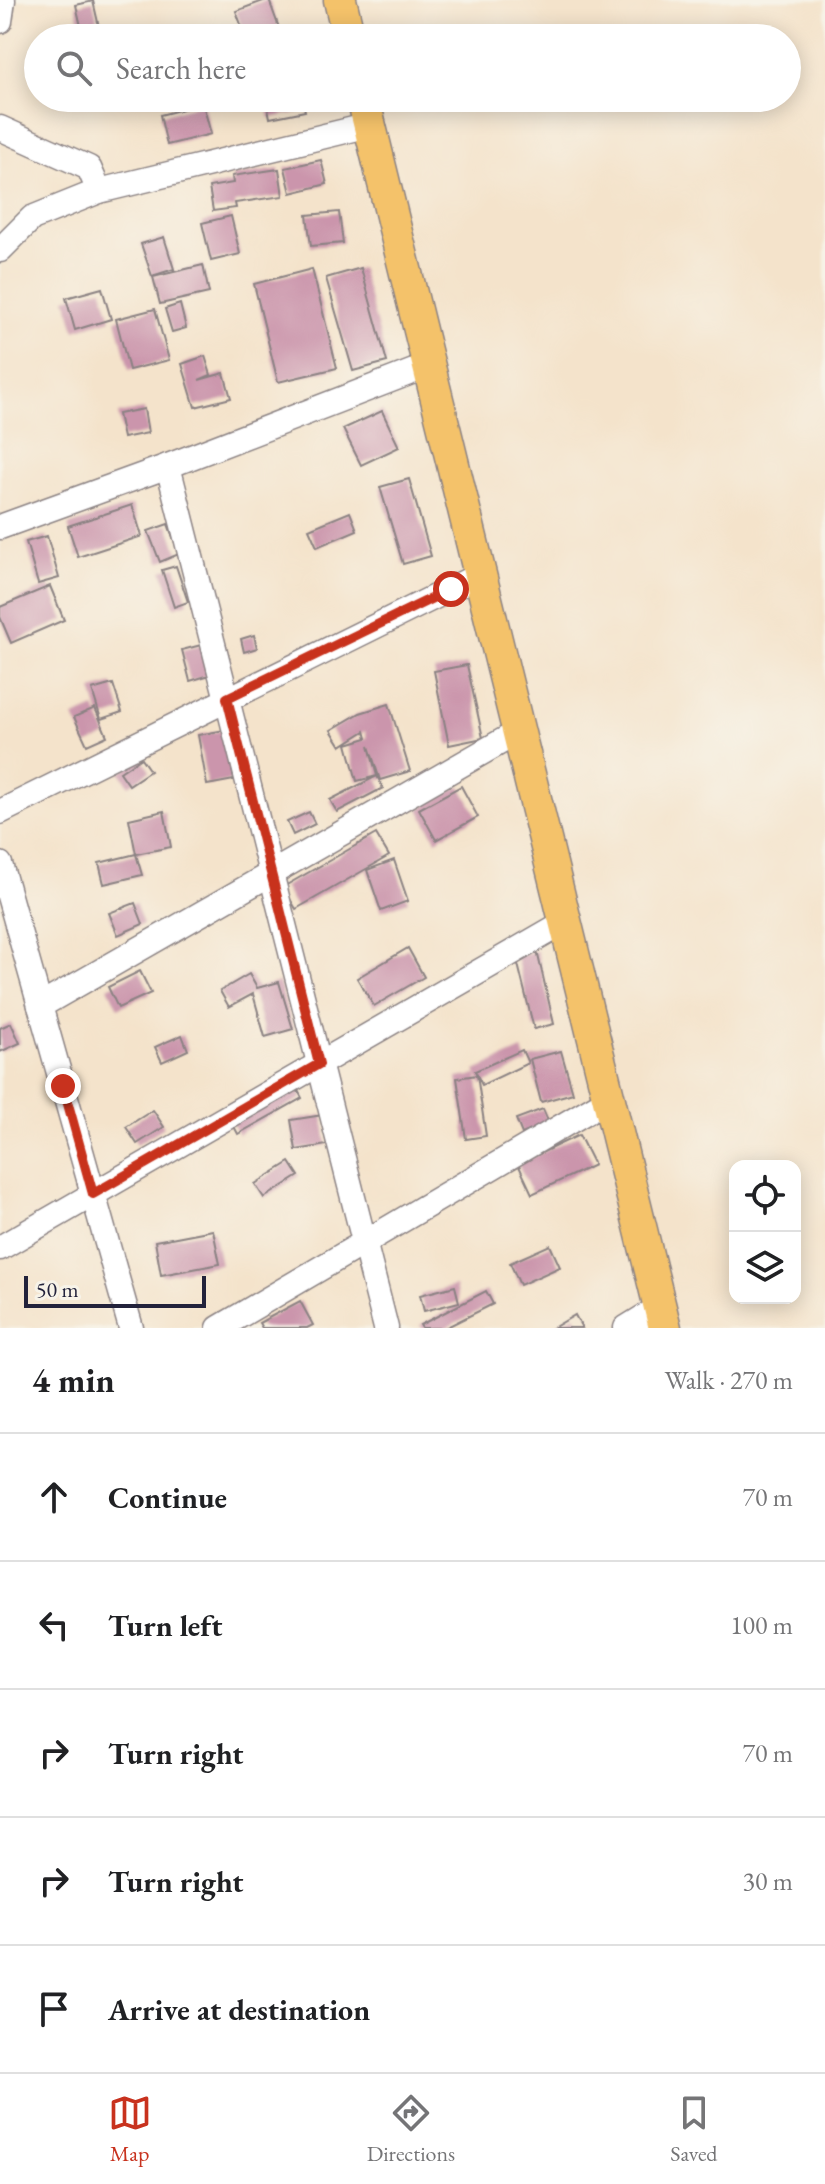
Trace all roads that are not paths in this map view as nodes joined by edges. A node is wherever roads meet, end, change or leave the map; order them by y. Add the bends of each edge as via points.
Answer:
1 (3, 0) edge
2 (340, 0) edge
3 (0, 21) edge
4 (346, 24) edge
5 (363, 112) edge
6 (366, 112) edge
7 (0, 128) edge
8 (99, 191) junction
9 (0, 250) edge
10 (427, 366) junction
11 (168, 466) junction
12 (0, 527) edge
13 (479, 575) junction
14 (227, 698) junction
15 (518, 732) junction
16 (0, 812) edge
17 (0, 864) edge
18 (272, 874) junction
19 (565, 922) junction
20 (40, 1006) junction
21 (319, 1064) junction
22 (608, 1099) junction
23 (93, 1194) junction
24 (365, 1242) junction
25 (0, 1248) edge
26 (662, 1318) edge
27 (131, 1328) edge
28 (219, 1328) edge
29 (386, 1328) edge
30 (626, 1328) edge

1 - 3 street
2 - 4 main road
5 - 8 street
6 - 10 main road
7 - 8 street via 89,168
8 - 9 street via 32,218
10 - 11 street
10 - 13 main road
11 - 12 street
11 - 14 street
13 - 14 street
13 - 15 main road
14 - 16 street
14 - 18 street
15 - 18 street
15 - 19 main road
17 - 20 street
18 - 20 street
18 - 21 street
19 - 21 street
19 - 22 main road
20 - 23 street
21 - 23 street
21 - 24 street
22 - 24 street
22 - 26 main road
23 - 25 street
23 - 27 street
24 - 28 street
24 - 29 street
26 - 30 street

